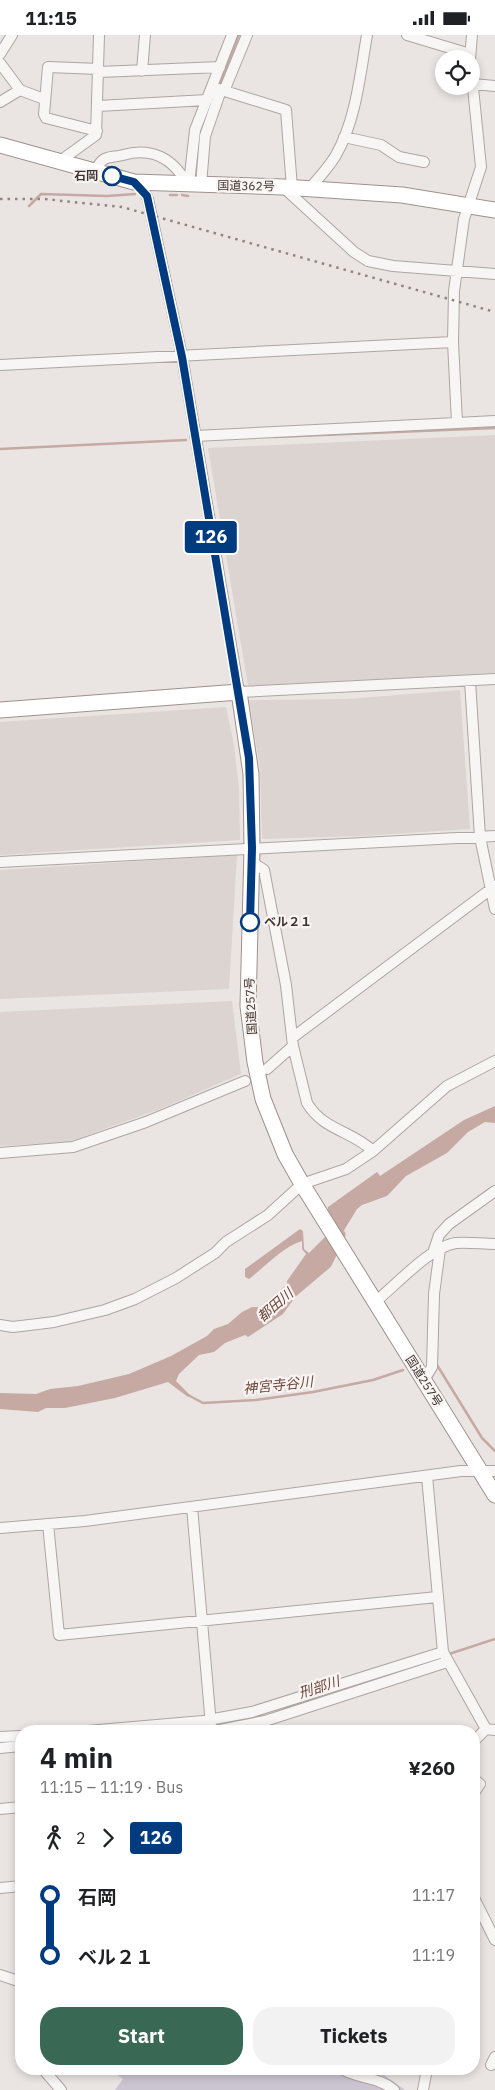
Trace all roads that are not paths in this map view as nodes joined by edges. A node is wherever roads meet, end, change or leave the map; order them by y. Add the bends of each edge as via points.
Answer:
1 (12, 35) edge
2 (99, 35) edge
3 (145, 35) edge
4 (232, 35) edge
5 (246, 35) edge
6 (367, 35) edge
7 (407, 35) edge
8 (472, 35) edge
9 (450, 50) edge
10 (471, 50) edge
11 (0, 54) edge
12 (0, 63) edge
13 (220, 67) junction
14 (99, 71) junction
15 (142, 71) junction
16 (480, 85) edge
17 (495, 86) edge
18 (219, 89) junction
19 (20, 90) junction
20 (474, 95) edge
21 (44, 99) junction
22 (207, 100) junction
23 (0, 102) edge
24 (98, 106) junction
25 (97, 131) junction
26 (344, 137) junction
27 (0, 145) edge
28 (60, 161) junction
29 (424, 162) dead end
30 (95, 171) junction
31 (134, 182) junction
32 (192, 184) junction
33 (287, 187) junction
34 (309, 189) junction
35 (469, 205) junction
36 (495, 210) edge
37 (456, 270) junction
38 (495, 274) edge
39 (452, 342) junction
40 (182, 357) junction
41 (0, 365) edge
42 (495, 421) edge
43 (457, 423) junction
44 (194, 436) junction
45 (495, 679) edge
46 (470, 681) junction
47 (239, 692) junction
48 (0, 710) edge
49 (495, 836) edge
50 (480, 837) junction
51 (252, 855) junction
52 (0, 863) edge
53 (492, 888) edge
54 (495, 909) edge
55 (293, 1042) junction
56 (495, 1061) edge
57 (267, 1069) dead end
58 (245, 1081) dead end
59 (373, 1151) junction
60 (0, 1153) edge
61 (303, 1186) junction
62 (495, 1191) edge
63 (495, 1244) edge
64 (437, 1251) junction
65 (375, 1303) junction
66 (0, 1325) edge
67 (424, 1381) junction
68 (479, 1470) junction
69 (495, 1471) edge
70 (427, 1476) junction
71 (495, 1495) edge
72 (192, 1507) junction
73 (48, 1524) junction
74 (0, 1528) edge
75 (437, 1597) junction
76 (202, 1620) junction
77 (445, 1656) junction
78 (212, 1725) edge
79 (223, 1725) edge
80 (491, 1729) edge
81 (15, 1736) edge
82 (0, 1737) edge
83 (480, 1737) edge
84 (15, 1747) edge
85 (0, 1748) edge
86 (15, 1808) edge
87 (0, 1809) edge
88 (15, 1886) edge
89 (0, 1887) edge
90 (480, 1909) edge
91 (494, 1936) edge
92 (0, 1975) edge
93 (15, 1980) edge
94 (49, 2075) edge
95 (354, 2075) edge
96 (426, 2075) edge
97 (60, 2090) edge
98 (394, 2090) edge
99 (423, 2090) edge

1 - 11 street
2 - 14 street
3 - 15 street
4 - 13 street
5 - 18 street
6 - 26 street
7 - 9 street
8 - 10 street
12 - 19 street
13 - 15 street
13 - 18 street
14 - 15 street
14 - 21 street via 48,67
14 - 24 street
16 - 17 street
18 - 22 street
18 - 32 street
18 - 33 street via 286,111
19 - 21 street
19 - 23 street
20 - 35 street via 481,167
21 - 25 street via 46,118
22 - 24 street
22 - 32 street via 195,132
24 - 25 street
25 - 28 street via 90,140
26 - 29 street via 381,145 400,157
26 - 34 street via 330,164
27 - 28 highway, 国道362号
28 - 30 highway, 国道362号
30 - 31 highway, 国道362号
30 - 32 street via 109,156 147,152 169,161
31 - 32 highway, 国道362号
31 - 40 street via 148,199
32 - 33 highway, 国道362号
33 - 34 highway, 国道362号
33 - 37 street via 354,252 368,261
34 - 35 highway, 国道362号 via 402,195
35 - 36 highway, 国道362号
35 - 37 street
37 - 38 street
37 - 39 street
39 - 40 street
39 - 43 street
40 - 41 street
40 - 44 street
42 - 43 street
43 - 44 street
44 - 47 street
45 - 46 street
46 - 47 street
46 - 50 street
47 - 48 highway
47 - 51 highway, 国道257号 via 251,774
49 - 50 street
50 - 51 street via 320,847
50 - 53 street
51 - 52 street
51 - 55 street via 264,869 286,985
51 - 61 highway, 国道257号 via 248,1006 255,1062 264,1099 285,1154
53 - 54 street
53 - 55 street
55 - 57 street
55 - 59 street via 311,1110 331,1127 363,1142
56 - 59 street via 447,1086
58 - 60 street via 146,1122 73,1147
59 - 61 street via 346,1169
61 - 65 highway, 国道257号
61 - 66 street via 215,1253 135,1299 106,1310 54,1322 13,1327
62 - 64 street via 449,1224 439,1235
63 - 64 street via 456,1243
64 - 65 street
64 - 67 street via 432,1367
65 - 67 highway, 国道257号
67 - 68 highway, 国道257号
68 - 69 street
68 - 70 street
68 - 71 highway, 国道257号
70 - 72 street
70 - 75 street
72 - 73 street
72 - 76 street
73 - 74 street
73 - 76 street via 59,1635
75 - 76 street
75 - 77 street
76 - 78 street
77 - 79 street via 265,1721
77 - 80 street
80 - 83 street
81 - 82 street
84 - 85 street
86 - 87 street
88 - 89 street
90 - 91 street
92 - 93 street
94 - 97 street
95 - 98 street via 379,2081
96 - 99 street

